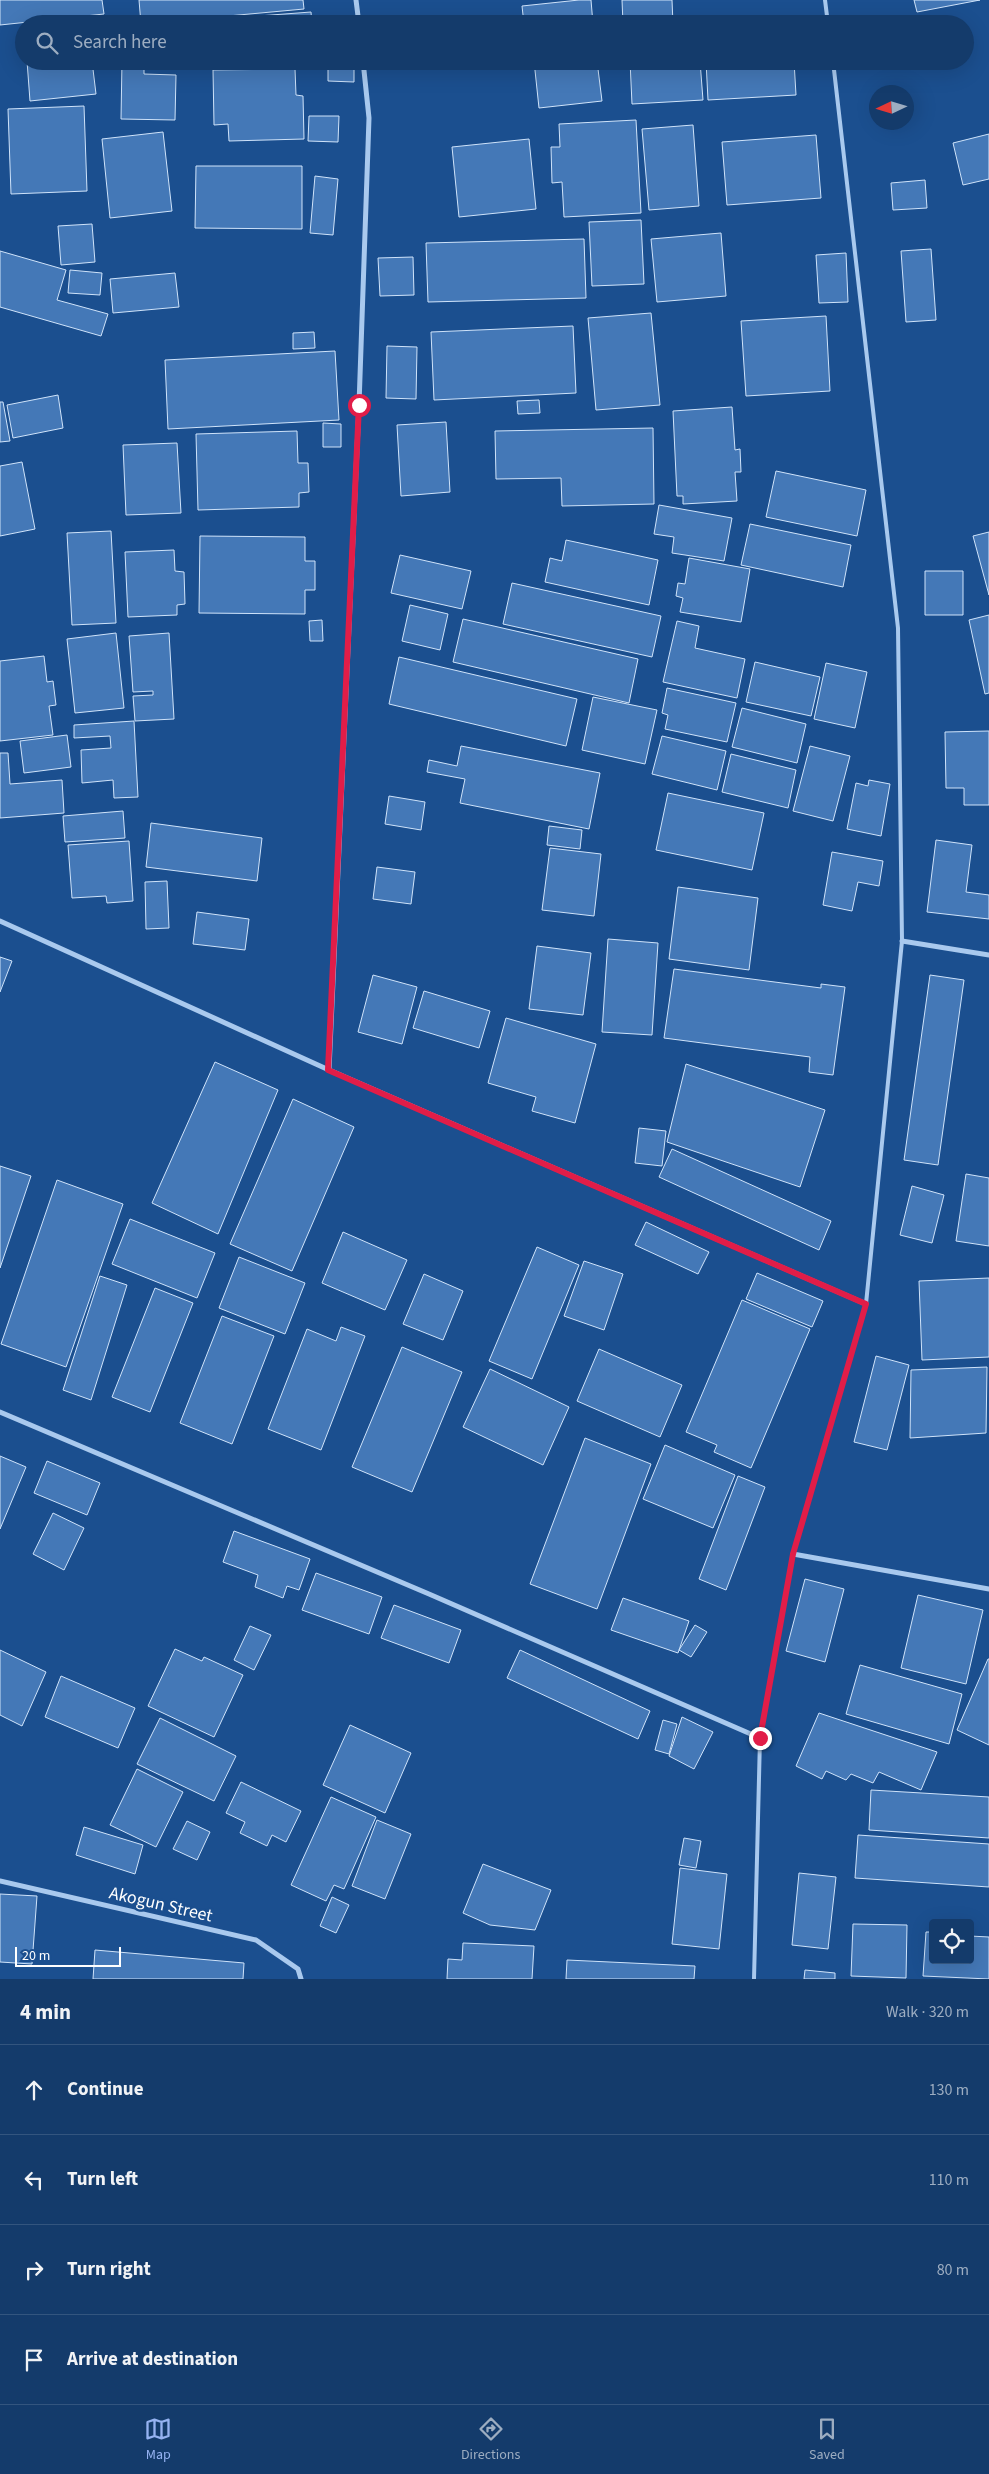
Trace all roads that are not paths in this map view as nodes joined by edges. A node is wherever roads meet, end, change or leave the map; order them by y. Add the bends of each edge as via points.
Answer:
1 (356, 0) edge
2 (825, 0) edge
3 (358, 15) edge
4 (827, 15) edge
5 (364, 70) edge
6 (834, 70) edge
7 (0, 921) edge
8 (902, 941) junction
9 (989, 955) edge
10 (328, 1070) junction
11 (866, 1304) junction
12 (0, 1412) edge
13 (793, 1554) junction
14 (989, 1589) edge
15 (760, 1738) junction
16 (0, 1881) edge
17 (300, 1979) edge
18 (754, 1979) edge

1 - 3 street
2 - 4 lane
5 - 10 street via 369,118
6 - 8 lane via 898,628
7 - 10 street
8 - 9 street
8 - 11 lane
10 - 11 street
11 - 13 lane
12 - 15 street
13 - 14 street
13 - 15 lane
15 - 18 lane
16 - 17 street, Akogun Street via 256,1940 298,1969

